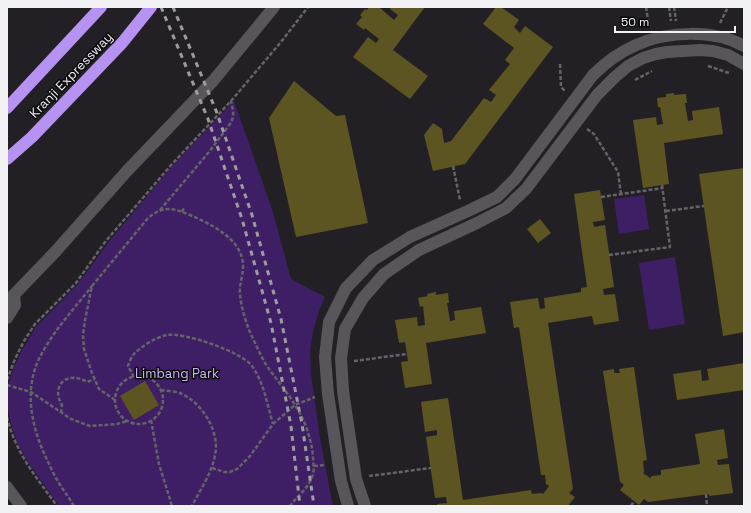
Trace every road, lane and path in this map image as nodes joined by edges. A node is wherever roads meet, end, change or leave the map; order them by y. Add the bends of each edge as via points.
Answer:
1 (101, 7) edge
2 (151, 7) edge
3 (274, 7) edge
4 (308, 7) edge
5 (646, 7) edge
6 (669, 7) edge
7 (674, 7) edge
8 (728, 7) edge
9 (676, 21) dead end
10 (671, 22) dead end
11 (720, 23) dead end
12 (649, 26) dead end
13 (744, 46) edge
14 (560, 64) dead end
15 (702, 64) dead end
16 (744, 64) edge
17 (656, 69) dead end
18 (731, 74) dead end
19 (635, 80) dead end
20 (565, 91) dead end
21 (231, 101) junction
22 (7, 108) edge
23 (590, 124) dead end
24 (7, 159) edge
25 (453, 166) dead end
26 (622, 194) junction
27 (601, 197) dead end
28 (460, 201) dead end
29 (704, 206) dead end
30 (184, 208) dead end
31 (160, 210) junction
32 (182, 212) junction
33 (666, 212) junction
34 (609, 255) dead end
35 (92, 286) junction
36 (11, 299) edge
37 (7, 318) edge
38 (407, 354) dead end
39 (354, 356) dead end
40 (354, 361) junction
41 (354, 368) dead end
42 (134, 377) junction
43 (95, 379) junction
44 (7, 380) edge
45 (7, 385) edge
46 (161, 390) junction
47 (31, 392) junction
48 (316, 396) dead end
49 (115, 400) junction
50 (295, 405) junction
51 (61, 413) junction
52 (7, 417) edge
53 (151, 420) junction
54 (128, 421) junction
55 (273, 424) junction
56 (326, 464) dead end
57 (314, 466) junction
58 (212, 468) junction
59 (431, 468) dead end
60 (368, 469) dead end
61 (369, 476) junction
62 (371, 483) dead end
63 (8, 487) edge
64 (706, 494) dead end
65 (634, 501) dead end
66 (21, 506) edge
67 (56, 506) edge
68 (74, 506) edge
69 (172, 506) edge
70 (192, 506) edge
71 (290, 506) edge
72 (348, 506) edge
73 (365, 506) edge
74 (631, 506) edge
75 (707, 506) edge

1 - 22 highway, Kranji Expressway
2 - 24 highway, Kranji Expressway via 117,48 32,137
3 - 36 street via 213,81
4 - 21 path
5 - 12 path
6 - 10 path
7 - 9 path
8 - 11 path
13 - 72 street via 735,41 709,35 673,35 635,45 620,54 593,75 515,179 497,197 410,237 373,260 346,288 329,322 325,357 341,481
14 - 20 path via 561,87
15 - 18 path
16 - 73 street via 728,55 700,50 656,54 628,66 597,96 526,189 506,208 419,250 384,274 368,292 345,329 341,358 343,391 356,479
17 - 19 path
21 - 31 path via 234,113 230,124
21 - 44 path via 172,164 105,242 76,283 36,324 24,341
23 - 26 path via 586,129 594,134 618,172
25 - 28 path
26 - 27 path
26 - 33 path via 662,187
29 - 33 path
30 - 32 path
31 - 32 path
31 - 35 path via 148,218
32 - 50 path via 221,231 241,254 244,266 240,294 249,328 265,363
33 - 34 path via 670,247
35 - 43 path via 83,335 84,349
35 - 47 path via 53,335 40,357 32,380
36 - 37 street via 15,305
38 - 40 path
39 - 40 path
40 - 41 path
42 - 46 path via 151,379
42 - 49 path via 119,386
42 - 55 path via 128,366 132,356 143,346 167,335 179,335 215,345 237,354 251,365 262,385
43 - 49 path via 99,389
43 - 51 path via 87,382 73,377 61,384 58,398 62,405
45 - 47 path
46 - 53 path via 163,396 160,410
46 - 58 path via 181,393 198,406 208,418 216,442
47 - 51 path
47 - 68 path via 32,420 43,452
48 - 50 path
49 - 54 path via 119,413
50 - 55 path
50 - 57 path via 308,430
51 - 54 path via 90,426
52 - 67 path via 16,446
53 - 54 path via 137,424
53 - 69 path via 159,464
55 - 58 path via 237,470 224,472
56 - 57 path
57 - 71 path via 307,487
58 - 70 path
59 - 61 path
60 - 61 path
61 - 62 path
63 - 66 street
64 - 75 path
65 - 74 path

